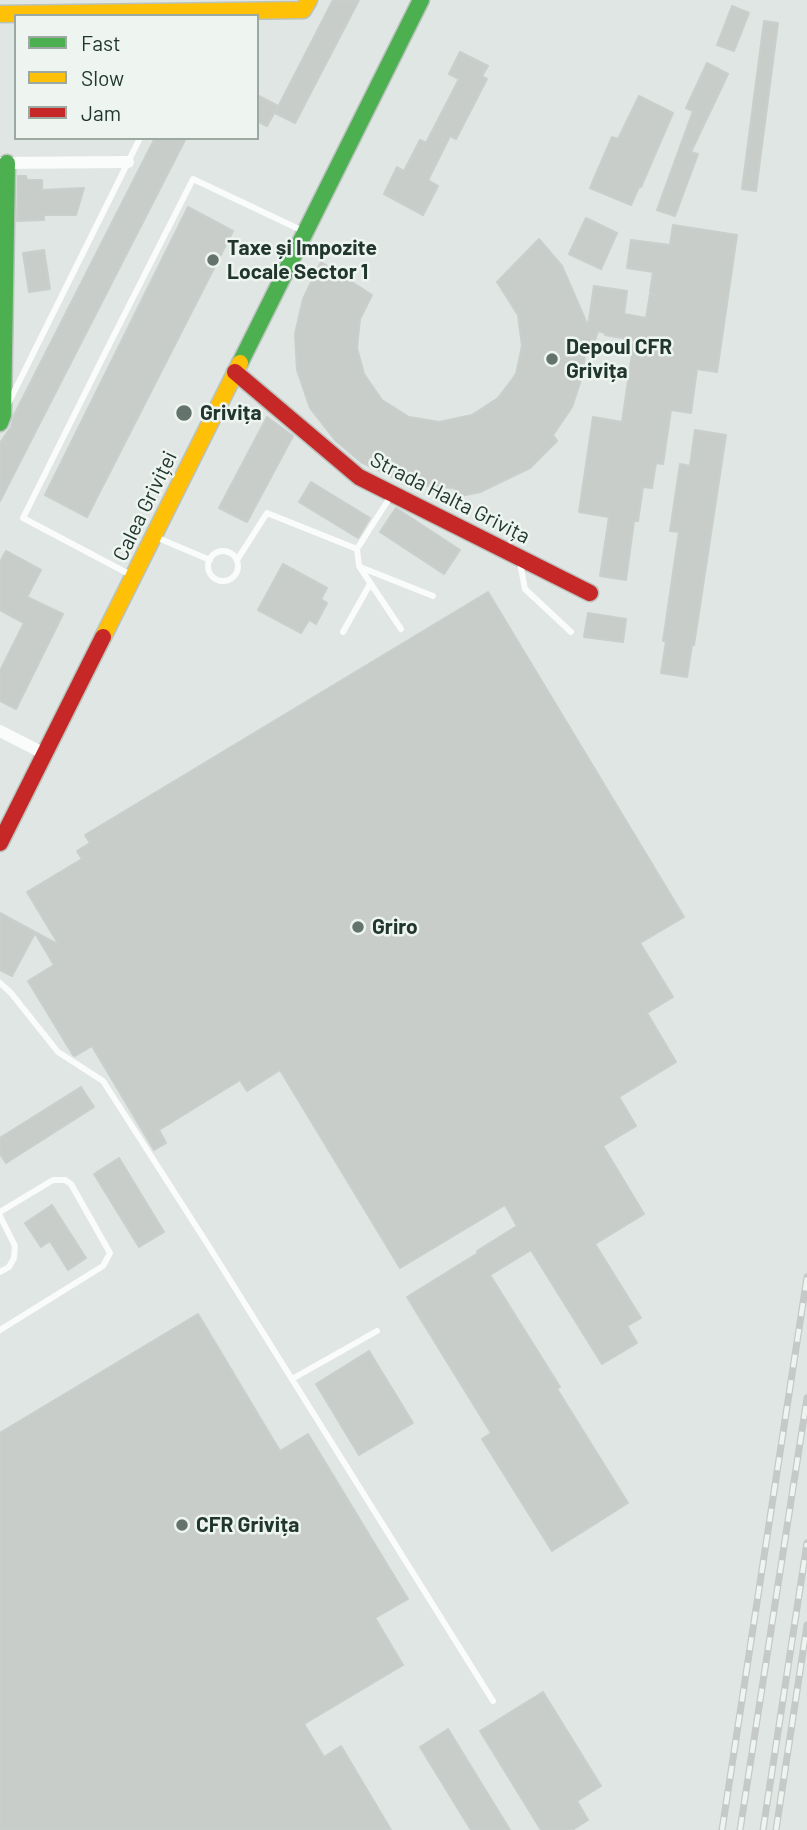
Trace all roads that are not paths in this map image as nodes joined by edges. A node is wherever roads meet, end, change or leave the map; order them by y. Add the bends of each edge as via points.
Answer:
1 (421, 0) edge
2 (306, 5) edge
3 (49, 6) edge
4 (0, 14) edge
5 (140, 140) edge
6 (128, 162) junction
7 (3, 163) edge
8 (306, 232) junction
9 (234, 372) junction
10 (1, 419) edge
11 (393, 493) junction
12 (153, 536) junction
13 (357, 549) junction
14 (519, 557) junction
15 (210, 559) junction
16 (237, 560) junction
17 (359, 566) junction
18 (133, 576) junction
19 (370, 583) junction
20 (590, 593) dead end
21 (433, 596) dead end
22 (401, 629) dead end
23 (343, 632) dead end
24 (571, 632) dead end
25 (0, 731) edge
26 (45, 754) junction
27 (0, 843) edge
28 (0, 983) edge
29 (0, 1214) edge
30 (0, 1272) edge
31 (0, 1330) edge
32 (377, 1331) dead end
33 (292, 1379) junction
34 (493, 1701) dead end

1 - 8 street, Calea Griviței
2 - 3 street
3 - 4 street
5 - 6 lane
6 - 7 street
6 - 10 lane
7 - 10 street
8 - 9 street, Calea Griviței
8 - 18 lane via 193,179 106,351 23,518
9 - 11 street, Strada Halta Grivița via 359,477
9 - 12 street, Calea Griviței
11 - 13 lane
11 - 14 street, Strada Halta Grivița
12 - 15 lane
12 - 18 street, Calea Griviței
13 - 16 lane via 267,513
13 - 17 lane
14 - 20 street, Strada Halta Grivița
14 - 24 lane via 525,589
15 - 16 lane via 226,551
15 - 16 lane via 212,575 226,581 237,572
17 - 19 lane
17 - 21 lane
18 - 26 street, Calea Griviței
19 - 22 lane
19 - 23 lane
25 - 26 street
26 - 27 street, Calea Griviței
28 - 33 lane via 58,1052 103,1081
29 - 30 lane via 15,1246 15,1258
29 - 31 lane via 53,1180 65,1180 110,1253 103,1266
32 - 33 lane
33 - 34 lane

